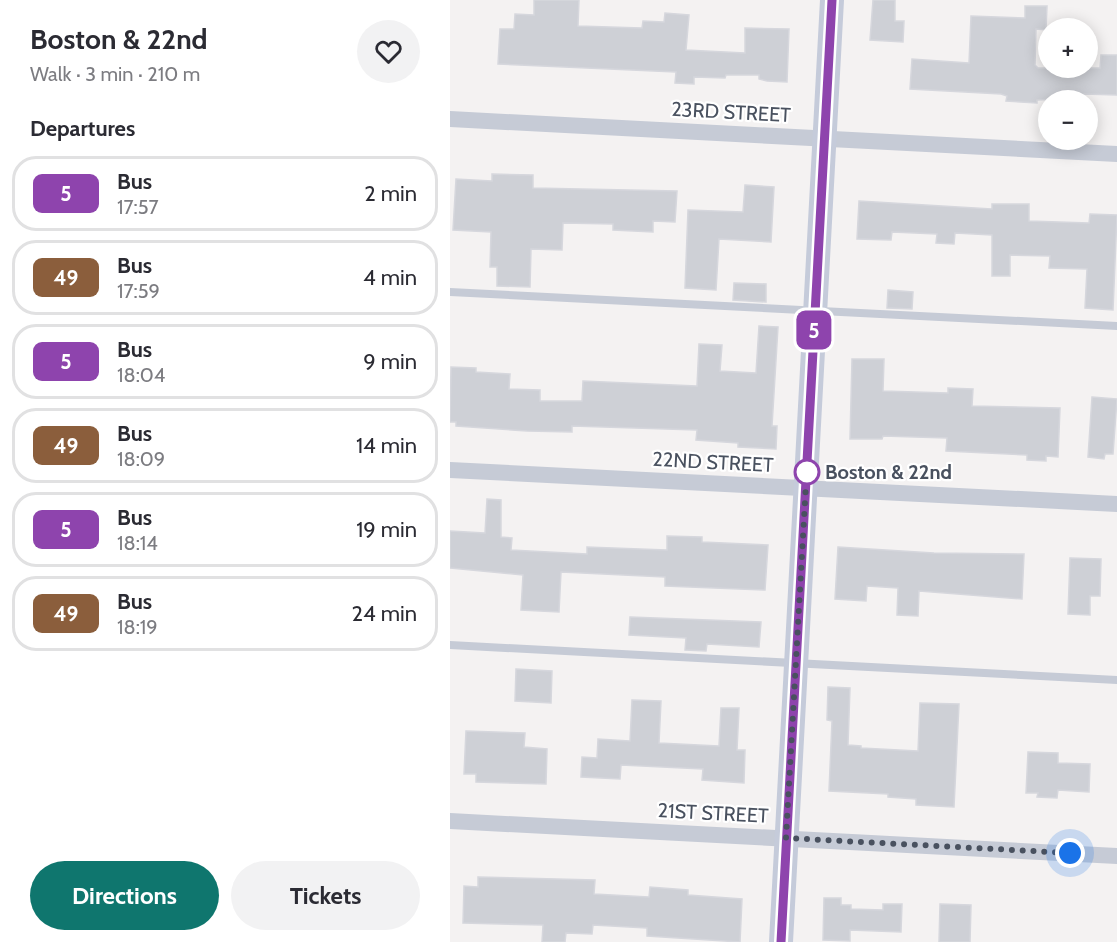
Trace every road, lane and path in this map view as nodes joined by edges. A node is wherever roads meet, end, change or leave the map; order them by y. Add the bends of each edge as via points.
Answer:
1 (832, 0) edge
2 (450, 118) edge
3 (823, 138) junction
4 (1117, 154) edge
5 (450, 292) edge
6 (815, 311) junction
7 (1117, 326) edge
8 (450, 470) edge
9 (806, 488) junction
10 (1117, 504) edge
11 (450, 645) edge
12 (796, 663) junction
13 (1117, 680) edge
14 (450, 821) edge
15 (786, 838) junction
16 (1117, 856) edge
17 (781, 942) edge

1 - 3 street
2 - 3 street, 23RD STREET
3 - 4 street, 23RD STREET
3 - 6 street
5 - 6 lane
6 - 7 lane
6 - 9 street
8 - 9 street, 22ND STREET
9 - 10 street, 22ND STREET
9 - 12 street
11 - 12 lane
12 - 13 lane
12 - 15 street
14 - 15 street, 21ST STREET
15 - 16 street, 21ST STREET
15 - 17 street

